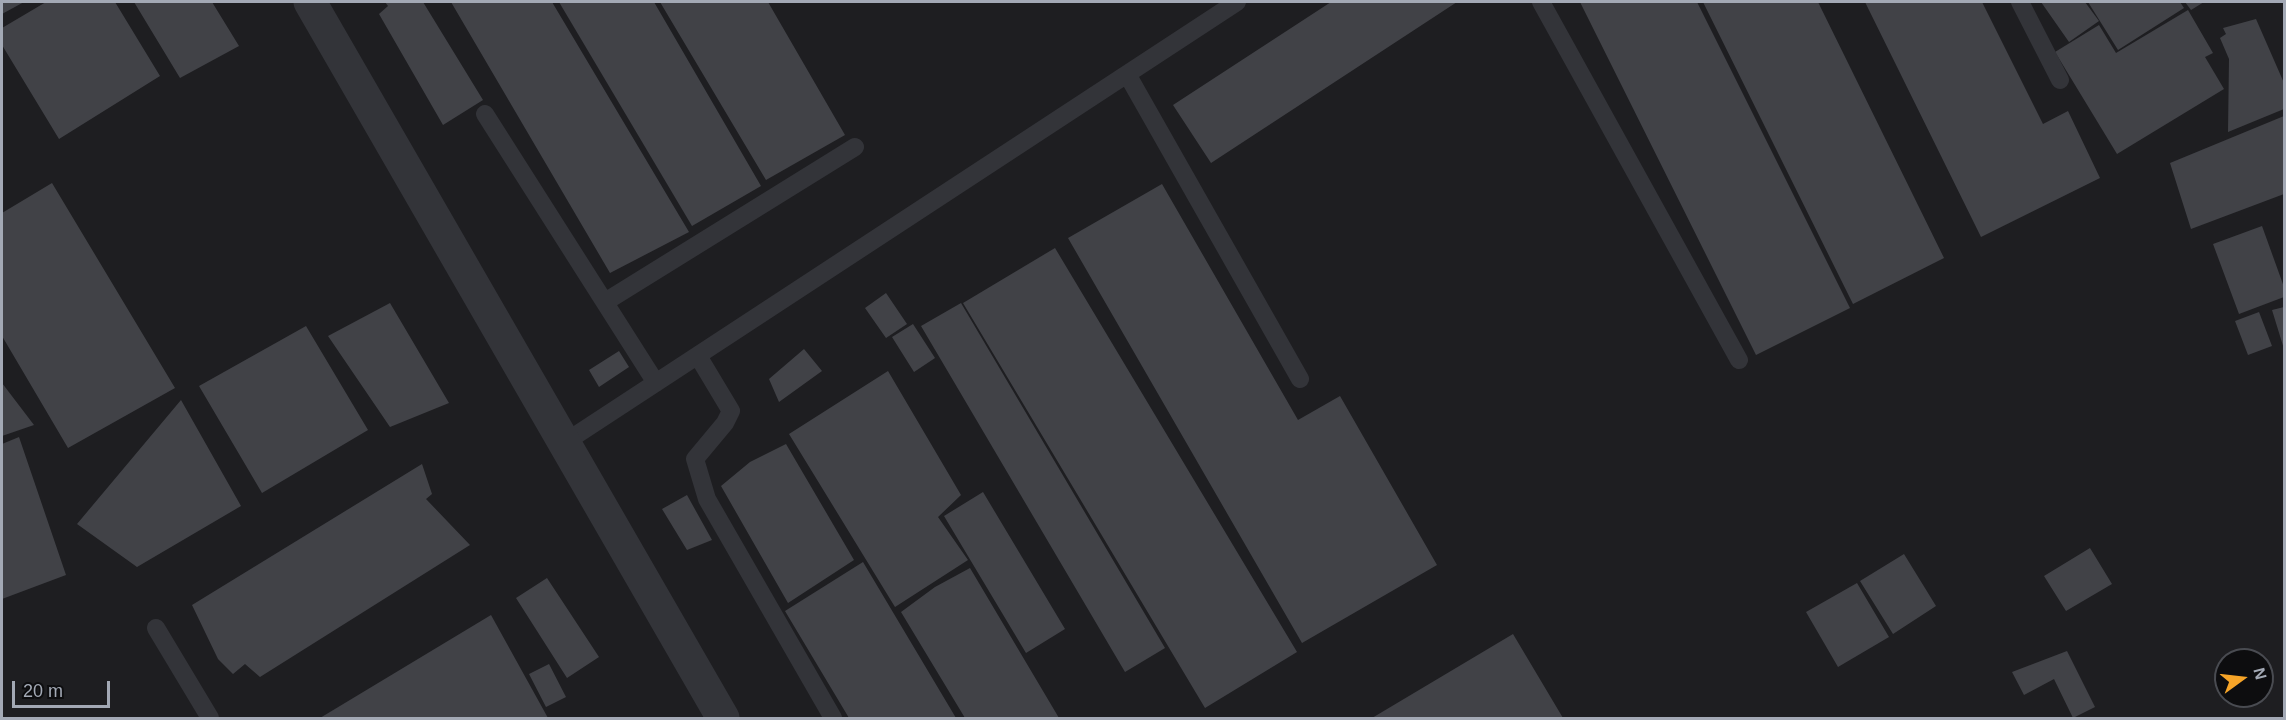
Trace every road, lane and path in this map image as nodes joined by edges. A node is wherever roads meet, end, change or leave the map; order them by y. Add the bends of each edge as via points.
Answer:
1 (310, 2) edge
2 (1237, 2) edge
3 (1541, 2) edge
4 (2020, 2) edge
5 (1127, 74) junction
6 (2060, 80) dead end
7 (485, 114) dead end
8 (855, 147) dead end
9 (604, 302) junction
10 (698, 356) junction
11 (1739, 360) dead end
12 (1300, 379) dead end
13 (656, 383) junction
14 (564, 443) junction
15 (156, 628) dead end
16 (210, 718) edge
17 (723, 718) edge
18 (833, 718) edge

1 - 14 street
2 - 5 lane
3 - 11 lane
4 - 6 lane
5 - 10 lane
5 - 12 lane
7 - 9 lane
8 - 9 lane
9 - 13 lane
10 - 13 lane
10 - 18 lane via 731,411 695,459 707,500
13 - 14 lane
14 - 17 street
15 - 16 lane

